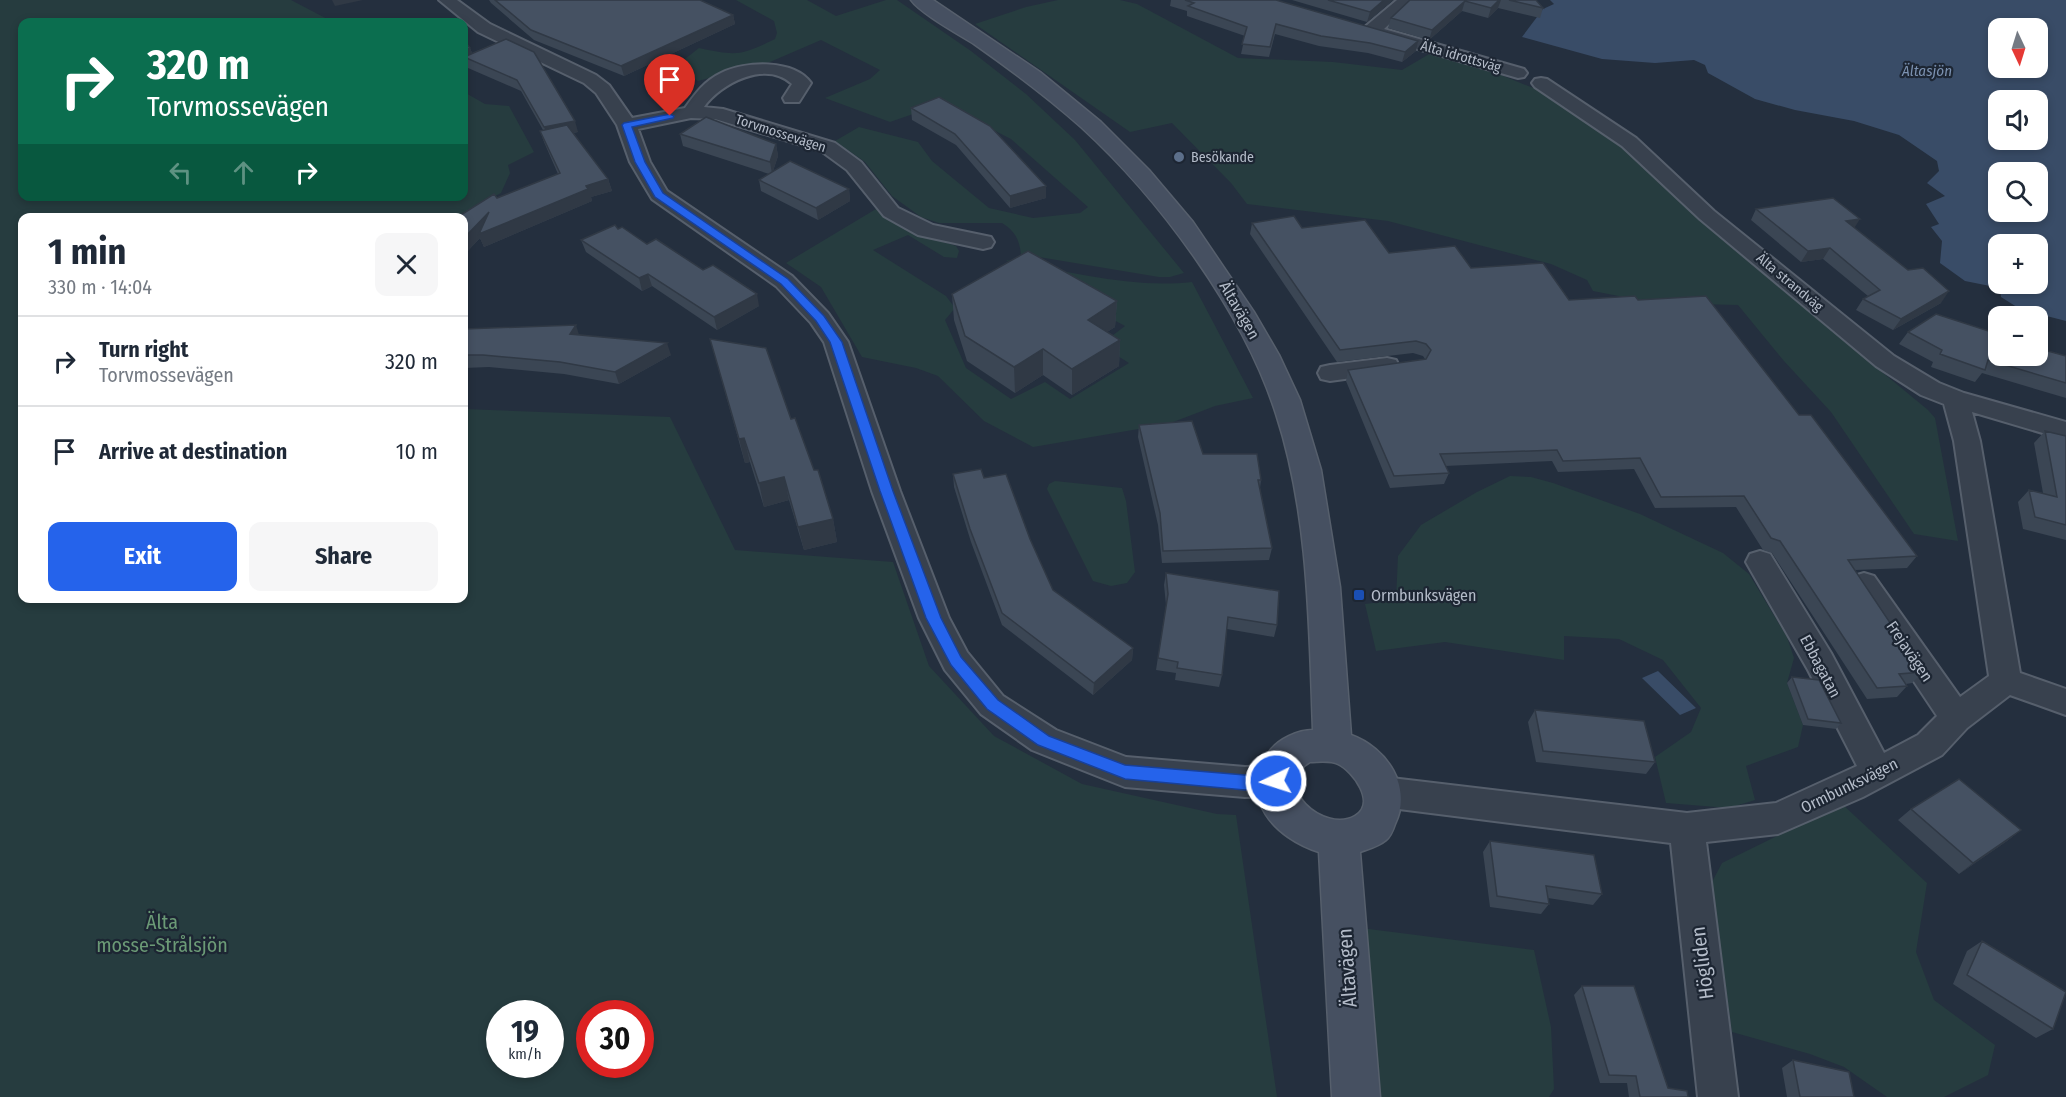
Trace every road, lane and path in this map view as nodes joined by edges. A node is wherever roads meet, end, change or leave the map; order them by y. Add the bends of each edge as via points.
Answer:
1 (447, 0) edge
2 (920, 0) edge
3 (1407, 0) edge
4 (1351, 24) edge
5 (1372, 30) junction
6 (1518, 73) dead end
7 (1541, 83) dead end
8 (792, 98) dead end
9 (691, 112) junction
10 (627, 125) junction
11 (983, 242) dead end
12 (1413, 363) edge
13 (1330, 373) dead end
14 (1955, 399) junction
15 (2066, 431) edge
16 (1760, 562) dead end
17 (1864, 584) edge
18 (2006, 681) junction
19 (2066, 702) edge
20 (1956, 718) junction
21 (1333, 746) junction
22 (1877, 773) junction
23 (1276, 781) junction
24 (1383, 792) junction
25 (1687, 829) junction
26 (1339, 839) junction
27 (1356, 1097) edge
28 (1718, 1097) edge

1 - 10 street via 484,28 590,79 603,89
2 - 21 main road, Ältavägen via 1019,67 1115,146 1214,266 1266,355 1296,429 1313,504
3 - 5 street
4 - 5 street, Älta idrottsväg
5 - 6 street, Älta idrottsväg
7 - 14 street, Älta strandväg via 1629,142 1707,214 1885,361
8 - 9 street via 802,83 791,73 762,69 728,76 707,90
9 - 10 street, Torvmossevägen
9 - 11 street, Torvmossevägen via 717,113 828,147 854,166 891,212 926,230
10 - 23 street via 640,162 659,195 784,281 820,318 836,342 934,618 956,661 992,705 1044,740 1125,772 1245,783
12 - 13 street
14 - 15 street, Älta strandväg
14 - 18 street via 1967,441
16 - 22 street, Ebbagatan via 1820,662
17 - 20 street, Frejavägen
18 - 19 street
18 - 20 street, Ormbunksvägen
20 - 22 street, Ormbunksvägen via 1930,745
21 - 23 main road via 1307,746 1287,756
21 - 24 main road via 1368,765
22 - 25 street, Ormbunksvägen via 1778,818
23 - 26 main road via 1278,797 1299,825
24 - 25 street, Ormbunksvägen
24 - 26 main road via 1381,814 1373,827
25 - 28 street, Högliden
26 - 27 main road, Ältavägen

